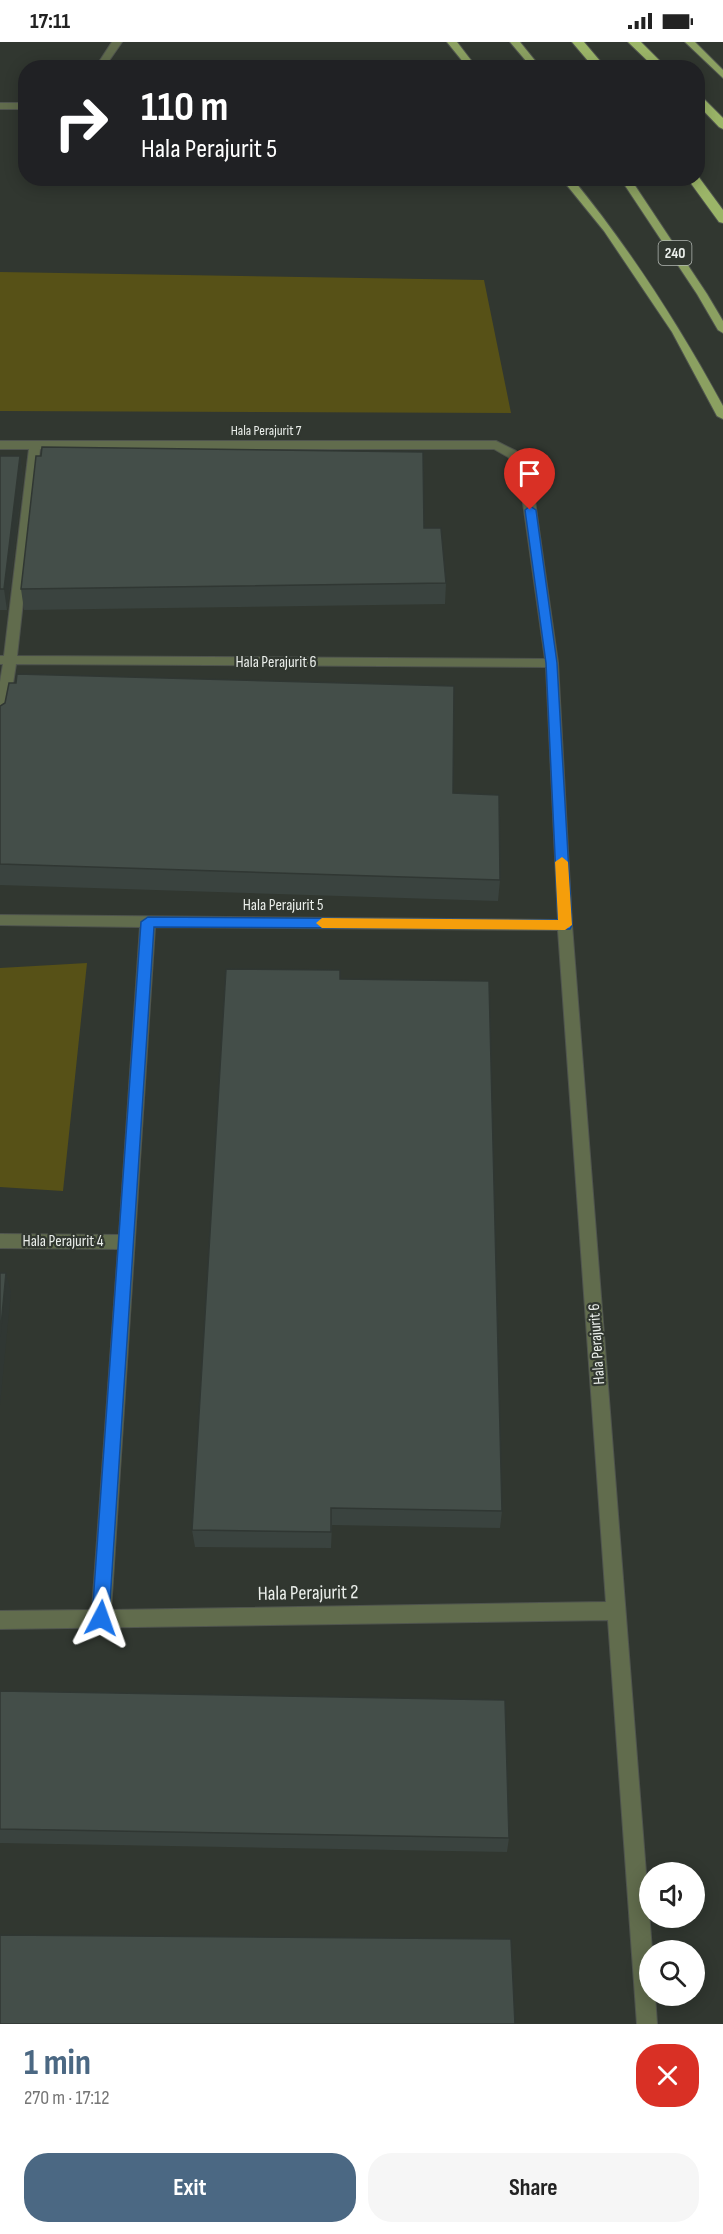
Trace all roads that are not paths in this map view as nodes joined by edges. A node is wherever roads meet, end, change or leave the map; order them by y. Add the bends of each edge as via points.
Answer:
1 (117, 42) edge
2 (452, 42) edge
3 (515, 42) edge
4 (578, 42) edge
5 (634, 42) edge
6 (690, 42) edge
7 (105, 60) edge
8 (467, 60) edge
9 (530, 60) edge
10 (594, 60) edge
11 (654, 60) edge
12 (723, 75) edge
13 (0, 106) edge
14 (18, 106) edge
15 (705, 106) edge
16 (723, 125) edge
17 (573, 186) edge
18 (630, 186) edge
19 (699, 186) edge
20 (723, 219) edge
21 (723, 330) edge
22 (723, 416) edge
23 (0, 445) edge
24 (35, 445) junction
25 (524, 466) joint
26 (5, 660) edge
27 (552, 663) junction
28 (0, 722) edge
29 (0, 920) edge
30 (148, 922) junction
31 (565, 925) junction
32 (0, 1241) edge
33 (126, 1242) junction
34 (617, 1611) junction
35 (101, 1618) junction
36 (0, 1620) edge
37 (647, 2024) edge

1 - 7 street
2 - 8 main road
3 - 9 main road
4 - 10 highway
5 - 11 highway
6 - 12 main road
13 - 14 street
15 - 16 highway
17 - 22 main road via 608,229 677,332
18 - 21 main road, 240
19 - 20 highway
23 - 24 street, Hala Perajurit 7
24 - 25 street, Hala Perajurit 7 via 496,445
24 - 26 street
25 - 27 street, Hala Perajurit 6
26 - 27 street, Hala Perajurit 6
26 - 28 street
27 - 31 street, Hala Perajurit 6
29 - 30 street, Hala Perajurit 5
30 - 31 street, Hala Perajurit 5
30 - 33 street
31 - 34 street, Hala Perajurit 6
32 - 33 street, Hala Perajurit 4
33 - 35 street
34 - 35 street, Hala Perajurit 2
34 - 37 street, Hala Perajurit 6
35 - 36 street, Hala Perajurit 2

